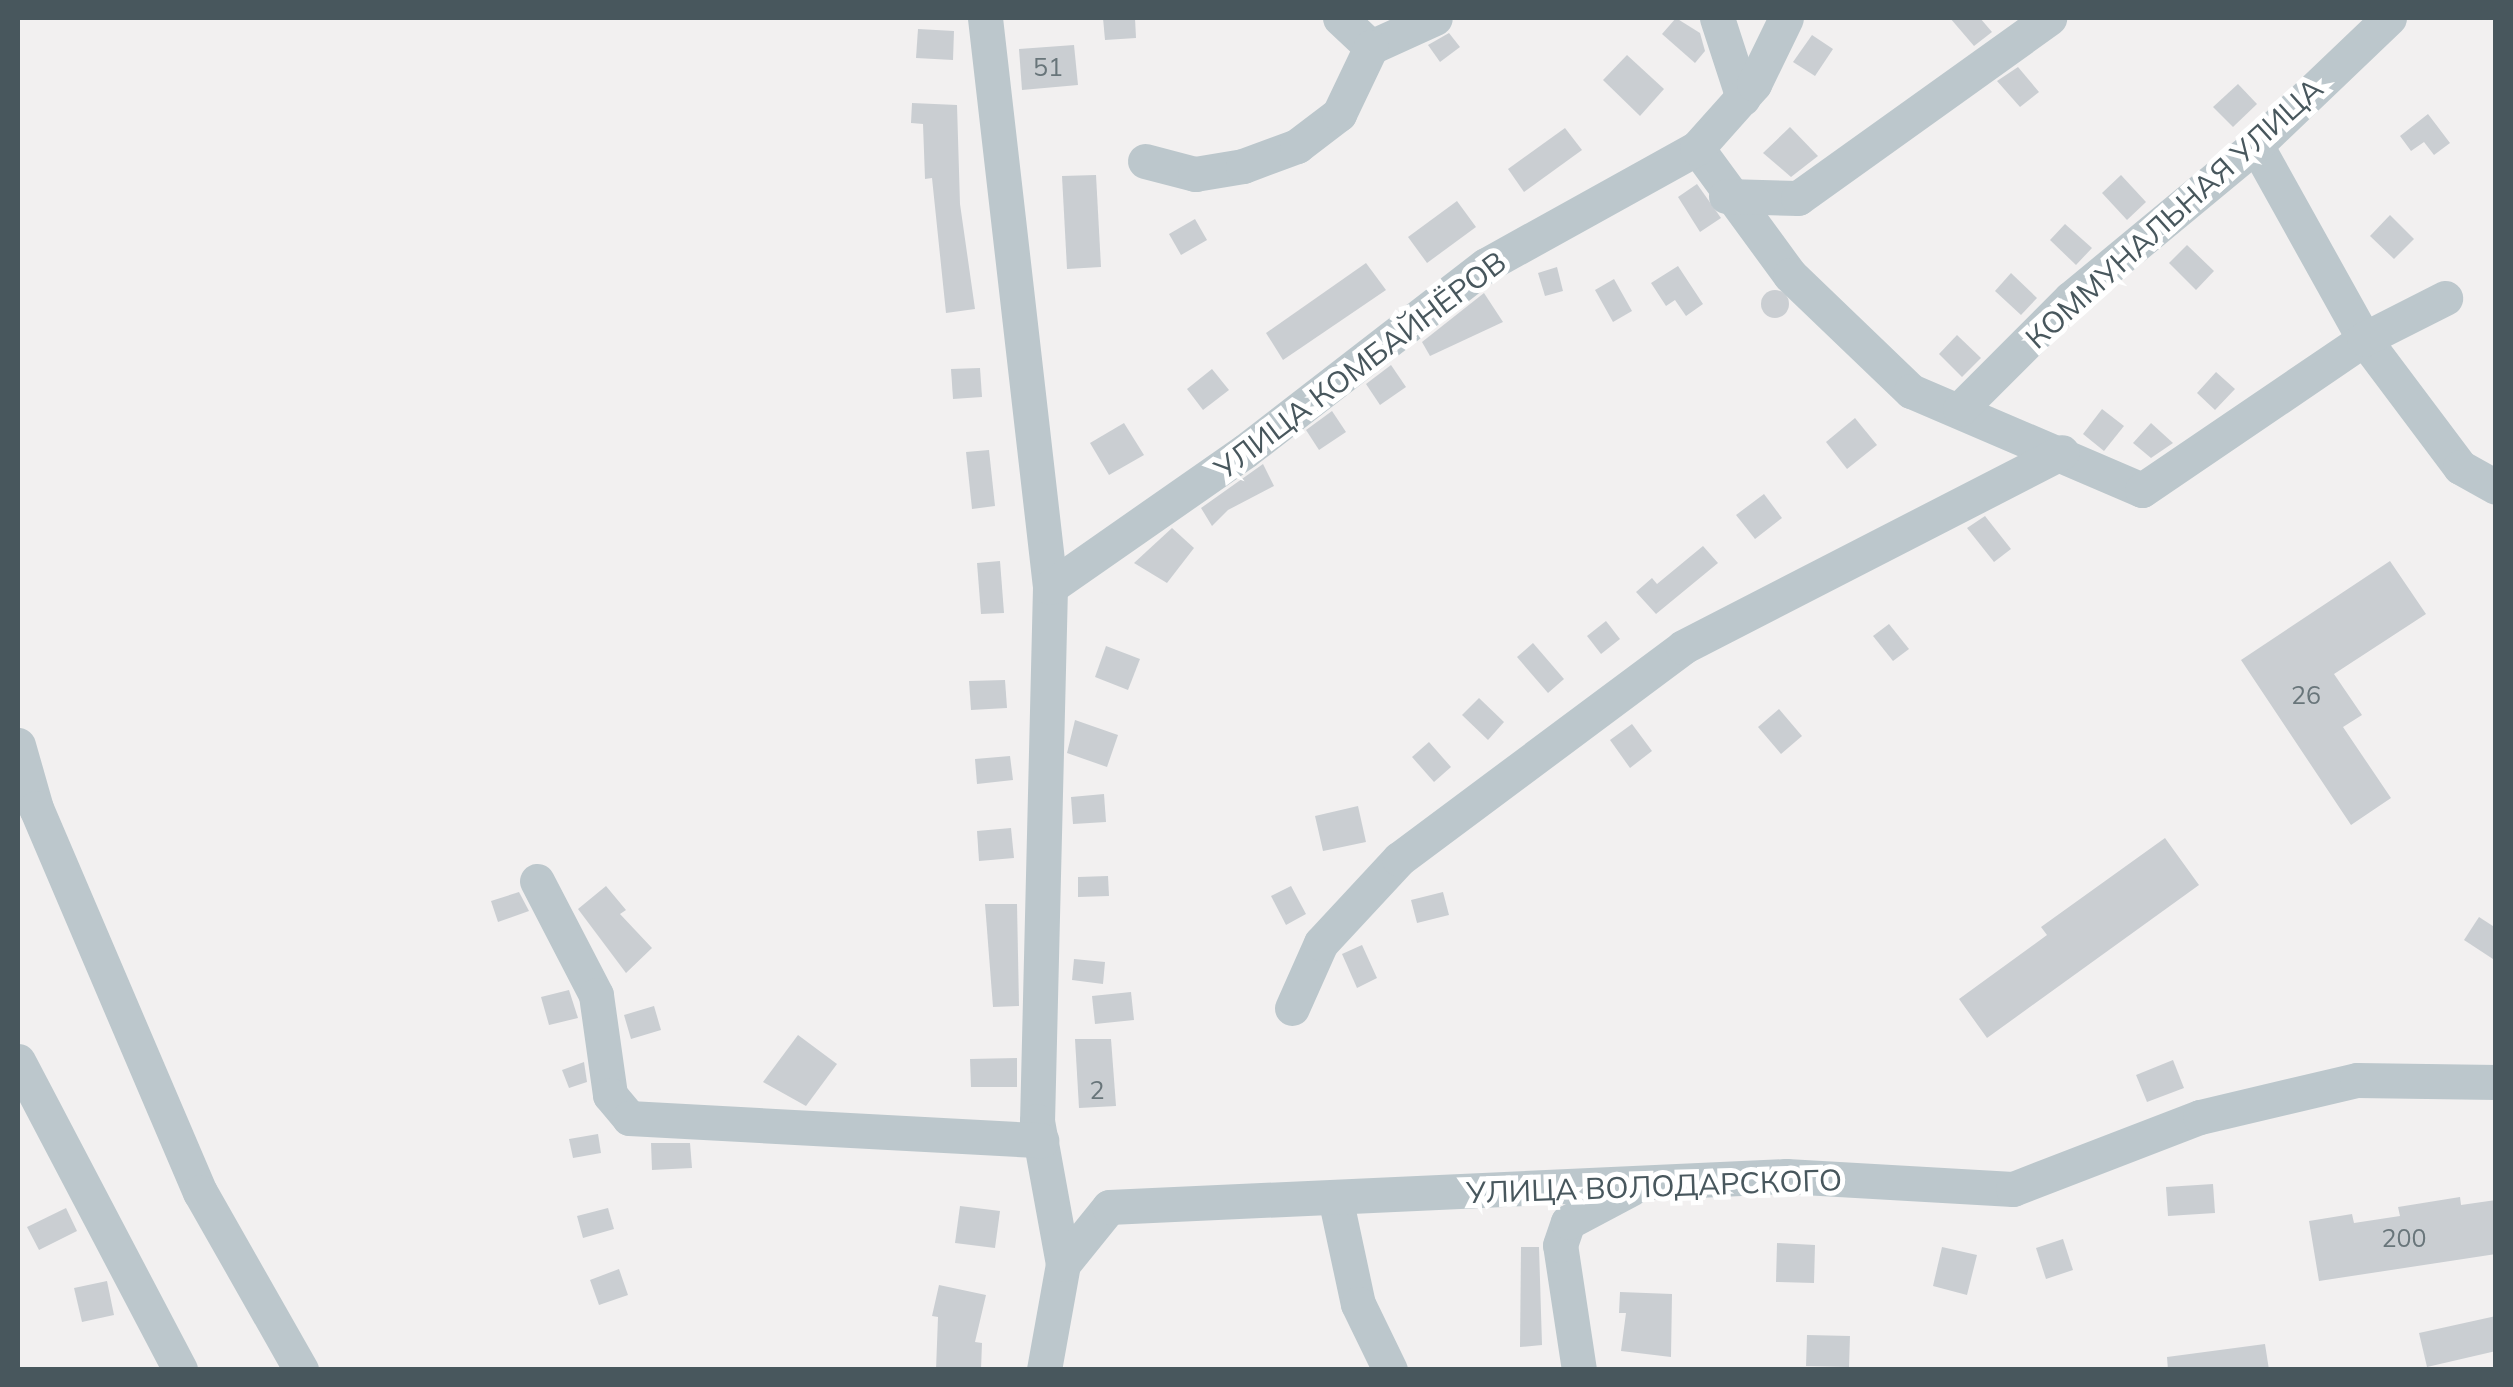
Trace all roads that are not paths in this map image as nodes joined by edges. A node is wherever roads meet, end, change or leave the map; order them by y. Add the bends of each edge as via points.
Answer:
1 (985, 18) edge
2 (1340, 18) edge
3 (1435, 18) edge
4 (1717, 18) edge
5 (1786, 18) edge
6 (2049, 18) edge
7 (2390, 18) edge
8 (1371, 47) junction
9 (1743, 98) junction
10 (2256, 145) junction
11 (1697, 148) junction
12 (1144, 161) dead end
13 (1726, 196) junction
14 (2445, 298) dead end
15 (2364, 339) junction
16 (1960, 410) junction
17 (2062, 452) junction
18 (2496, 487) edge
19 (1050, 587) junction
20 (18, 745) edge
21 (538, 881) dead end
22 (1292, 1008) dead end
23 (18, 1061) edge
24 (2496, 1082) edge
25 (1041, 1140) junction
26 (1642, 1183) junction
27 (1335, 1197) junction
28 (1063, 1264) junction
29 (180, 1370) edge
30 (301, 1370) edge
31 (1044, 1370) edge
32 (1390, 1370) edge
33 (1580, 1370) edge

1 - 19 street
2 - 8 street
3 - 8 street
4 - 9 street
5 - 9 street, УЛИЦА КОМБАЙНЁРОВ
6 - 13 street via 1798,198
7 - 10 street, КОММУНАЛЬНАЯ УЛИЦА
8 - 12 street via 1340,114 1297,146 1195,174
9 - 11 street, УЛИЦА КОМБАЙНЁРОВ
10 - 15 street
10 - 16 street, КОММУНАЛЬНАЯ УЛИЦА via 2070,299
11 - 13 street
11 - 19 street, УЛИЦА КОМБАЙНЁРОВ via 1486,265 1245,452
13 - 16 street via 1790,275 1911,391
14 - 15 street
15 - 17 street via 2142,490
15 - 18 street via 2460,467
16 - 17 street
17 - 22 street via 1682,647 1399,859 1321,944
19 - 25 street
20 - 30 street via 36,808 200,1192
21 - 25 street via 596,995 610,1094 629,1118
23 - 29 street
24 - 26 street, УЛИЦА ВОЛОДАРСКОГО via 2357,1080 2200,1117 2013,1189 1786,1176
25 - 28 street
26 - 27 street, УЛИЦА ВОЛОДАРСКОГО
26 - 33 street via 1568,1222 1560,1245
27 - 28 street, УЛИЦА ВОЛОДАРСКОГО via 1109,1207
27 - 32 street via 1358,1304
28 - 31 street

